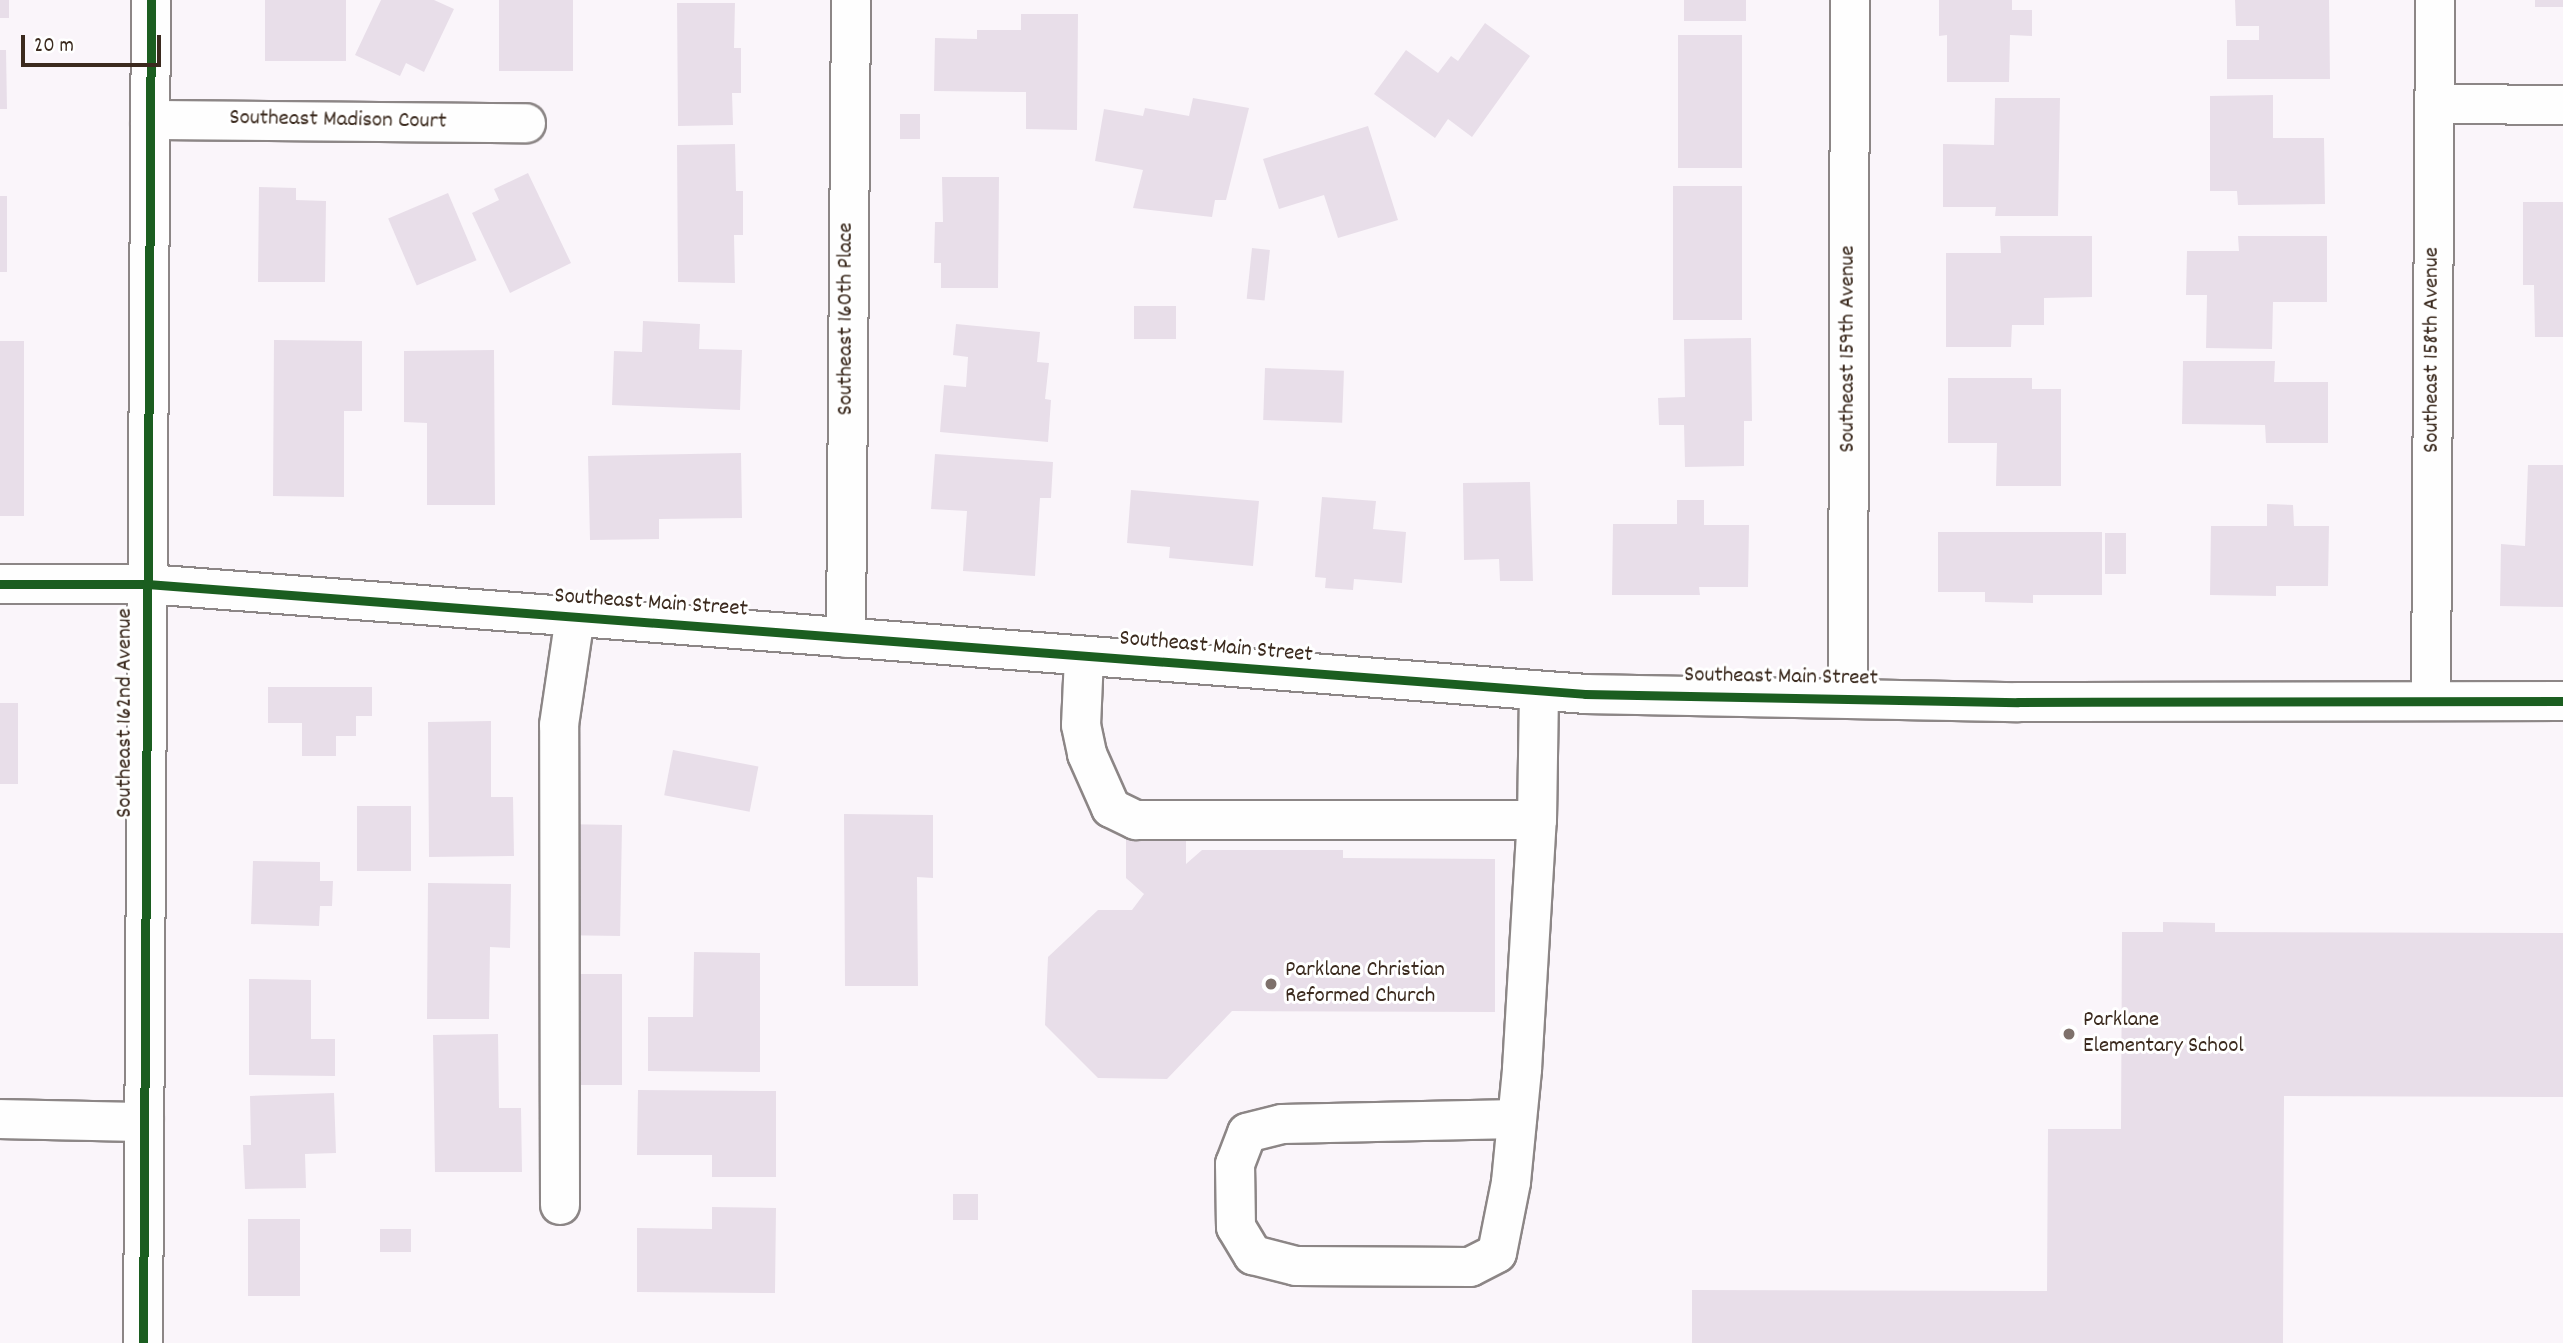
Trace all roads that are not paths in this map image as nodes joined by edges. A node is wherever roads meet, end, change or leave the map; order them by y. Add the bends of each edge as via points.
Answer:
1 (151, 0) edge
2 (851, 0) edge
3 (1850, 0) edge
4 (2435, 0) edge
5 (2434, 104) junction
6 (2563, 105) edge
7 (150, 120) junction
8 (526, 123) dead end
9 (0, 584) edge
10 (147, 584) junction
11 (575, 617) junction
12 (846, 638) junction
13 (1084, 657) junction
14 (1539, 691) junction
15 (1848, 698) junction
16 (2431, 701) junction
17 (2563, 701) edge
18 (1537, 820) junction
19 (1517, 1118) junction
20 (0, 1119) edge
21 (144, 1122) junction
22 (560, 1205) dead end
23 (143, 1343) edge

1 - 7 street, Southeast 162nd Avenue
2 - 12 street, Southeast 160th Place
3 - 15 street, Southeast 159th Avenue
4 - 5 street, Southeast 158th Avenue
5 - 6 street
5 - 16 street, Southeast 158th Avenue
7 - 8 street, Southeast Madison Court
7 - 10 street, Southeast 162nd Avenue
9 - 10 street, Southeast Main Street
10 - 11 street, Southeast Main Street
10 - 21 street, Southeast 162nd Avenue
11 - 12 street, Southeast Main Street
11 - 22 street via 559,725
12 - 13 street, Southeast Main Street
13 - 14 street, Southeast Main Street
13 - 18 street via 1081,725 1087,754 1111,808 1136,820
14 - 15 street, Southeast Main Street
14 - 18 street
15 - 16 street, Southeast Main Street
16 - 17 street, Southeast Main Street
18 - 19 street
19 - 19 street via 1497,1253 1471,1267 1296,1266 1253,1255 1236,1227 1234,1164 1247,1133 1282,1124
20 - 21 street
21 - 23 street, Southeast 162nd Avenue

